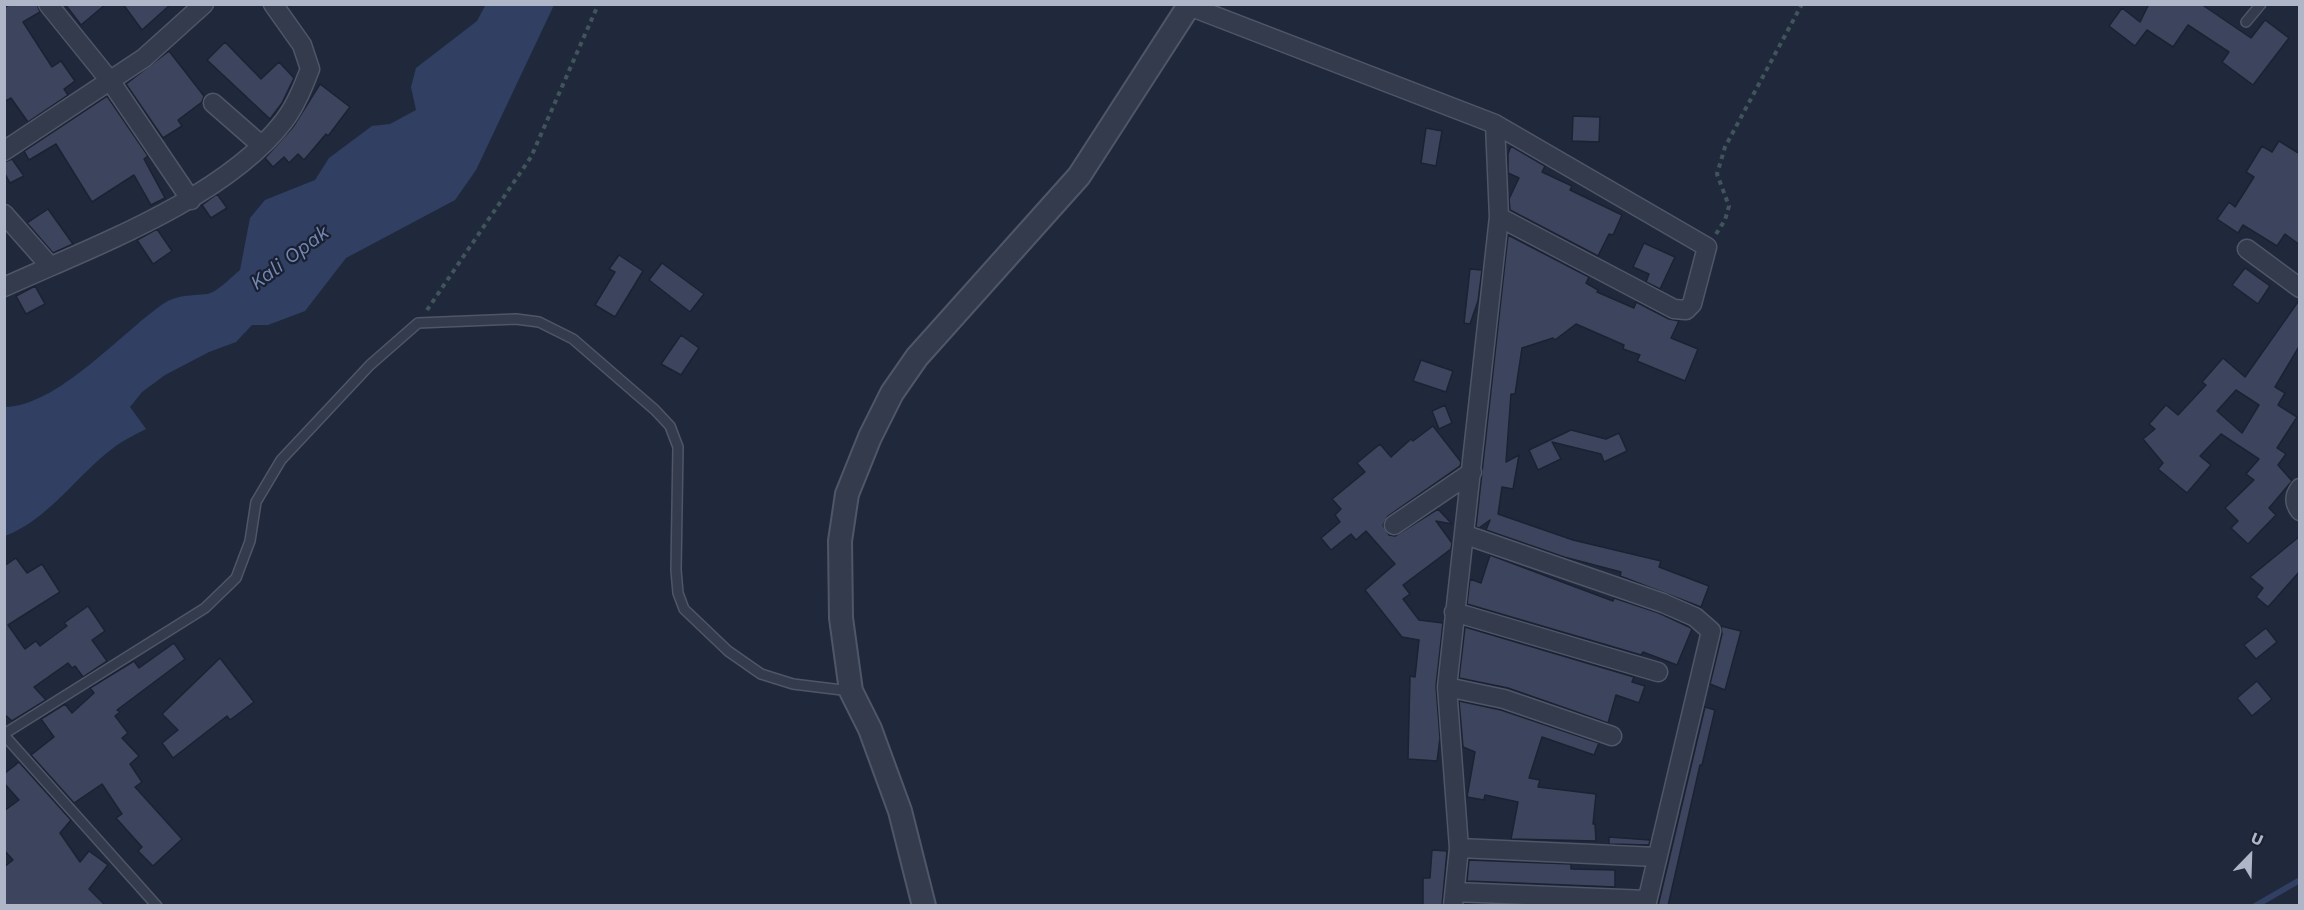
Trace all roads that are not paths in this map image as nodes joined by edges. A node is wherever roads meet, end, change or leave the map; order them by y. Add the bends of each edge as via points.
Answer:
1 (48, 4) edge
2 (204, 4) edge
3 (273, 4) edge
4 (2261, 4) edge
5 (1189, 5) edge
6 (2246, 22) dead end
7 (111, 82) junction
8 (213, 103) dead end
9 (1495, 124) junction
10 (261, 145) junction
11 (4, 151) edge
12 (191, 200) junction
13 (4, 214) edge
14 (1499, 217) junction
15 (2247, 249) dead end
16 (50, 266) junction
17 (4, 287) edge
18 (2300, 288) edge
19 (1472, 472) junction
20 (2300, 488) edge
21 (2300, 511) edge
22 (1394, 525) dead end
23 (1466, 535) junction
24 (1454, 612) junction
25 (1658, 672) dead end
26 (1447, 687) junction
27 (851, 691) junction
28 (4, 734) edge
29 (1612, 736) dead end
30 (1459, 848) junction
31 (1657, 857) junction
32 (1455, 899) edge
33 (1646, 903) edge
34 (157, 906) edge
35 (924, 906) edge

1 - 7 street
2 - 7 street
3 - 10 street via 302,45 310,69 299,98
4 - 6 lane
5 - 9 street
5 - 27 street via 1079,176 917,357 892,393 870,437 847,494 840,541 842,618
7 - 11 street
7 - 12 street
8 - 10 street
9 - 14 street
9 - 14 street via 1707,247 1692,304 1680,311
10 - 12 street
12 - 16 street
13 - 16 street
14 - 19 street
15 - 18 street
16 - 17 street
19 - 22 street
19 - 23 street
20 - 21 street via 2295,497
23 - 24 street
23 - 31 street via 1663,603 1695,617 1711,631
24 - 25 street
24 - 26 street
26 - 29 street via 1504,699
26 - 30 street
27 - 28 lane via 793,684 761,674 735,656 684,609 676,570 678,447 670,426 573,339 539,322 516,319 418,322 370,365 281,460 256,502 250,541 236,578 206,608
27 - 35 street via 870,729 900,811
28 - 34 lane
30 - 31 street
30 - 32 street
31 - 33 street
32 - 33 street

